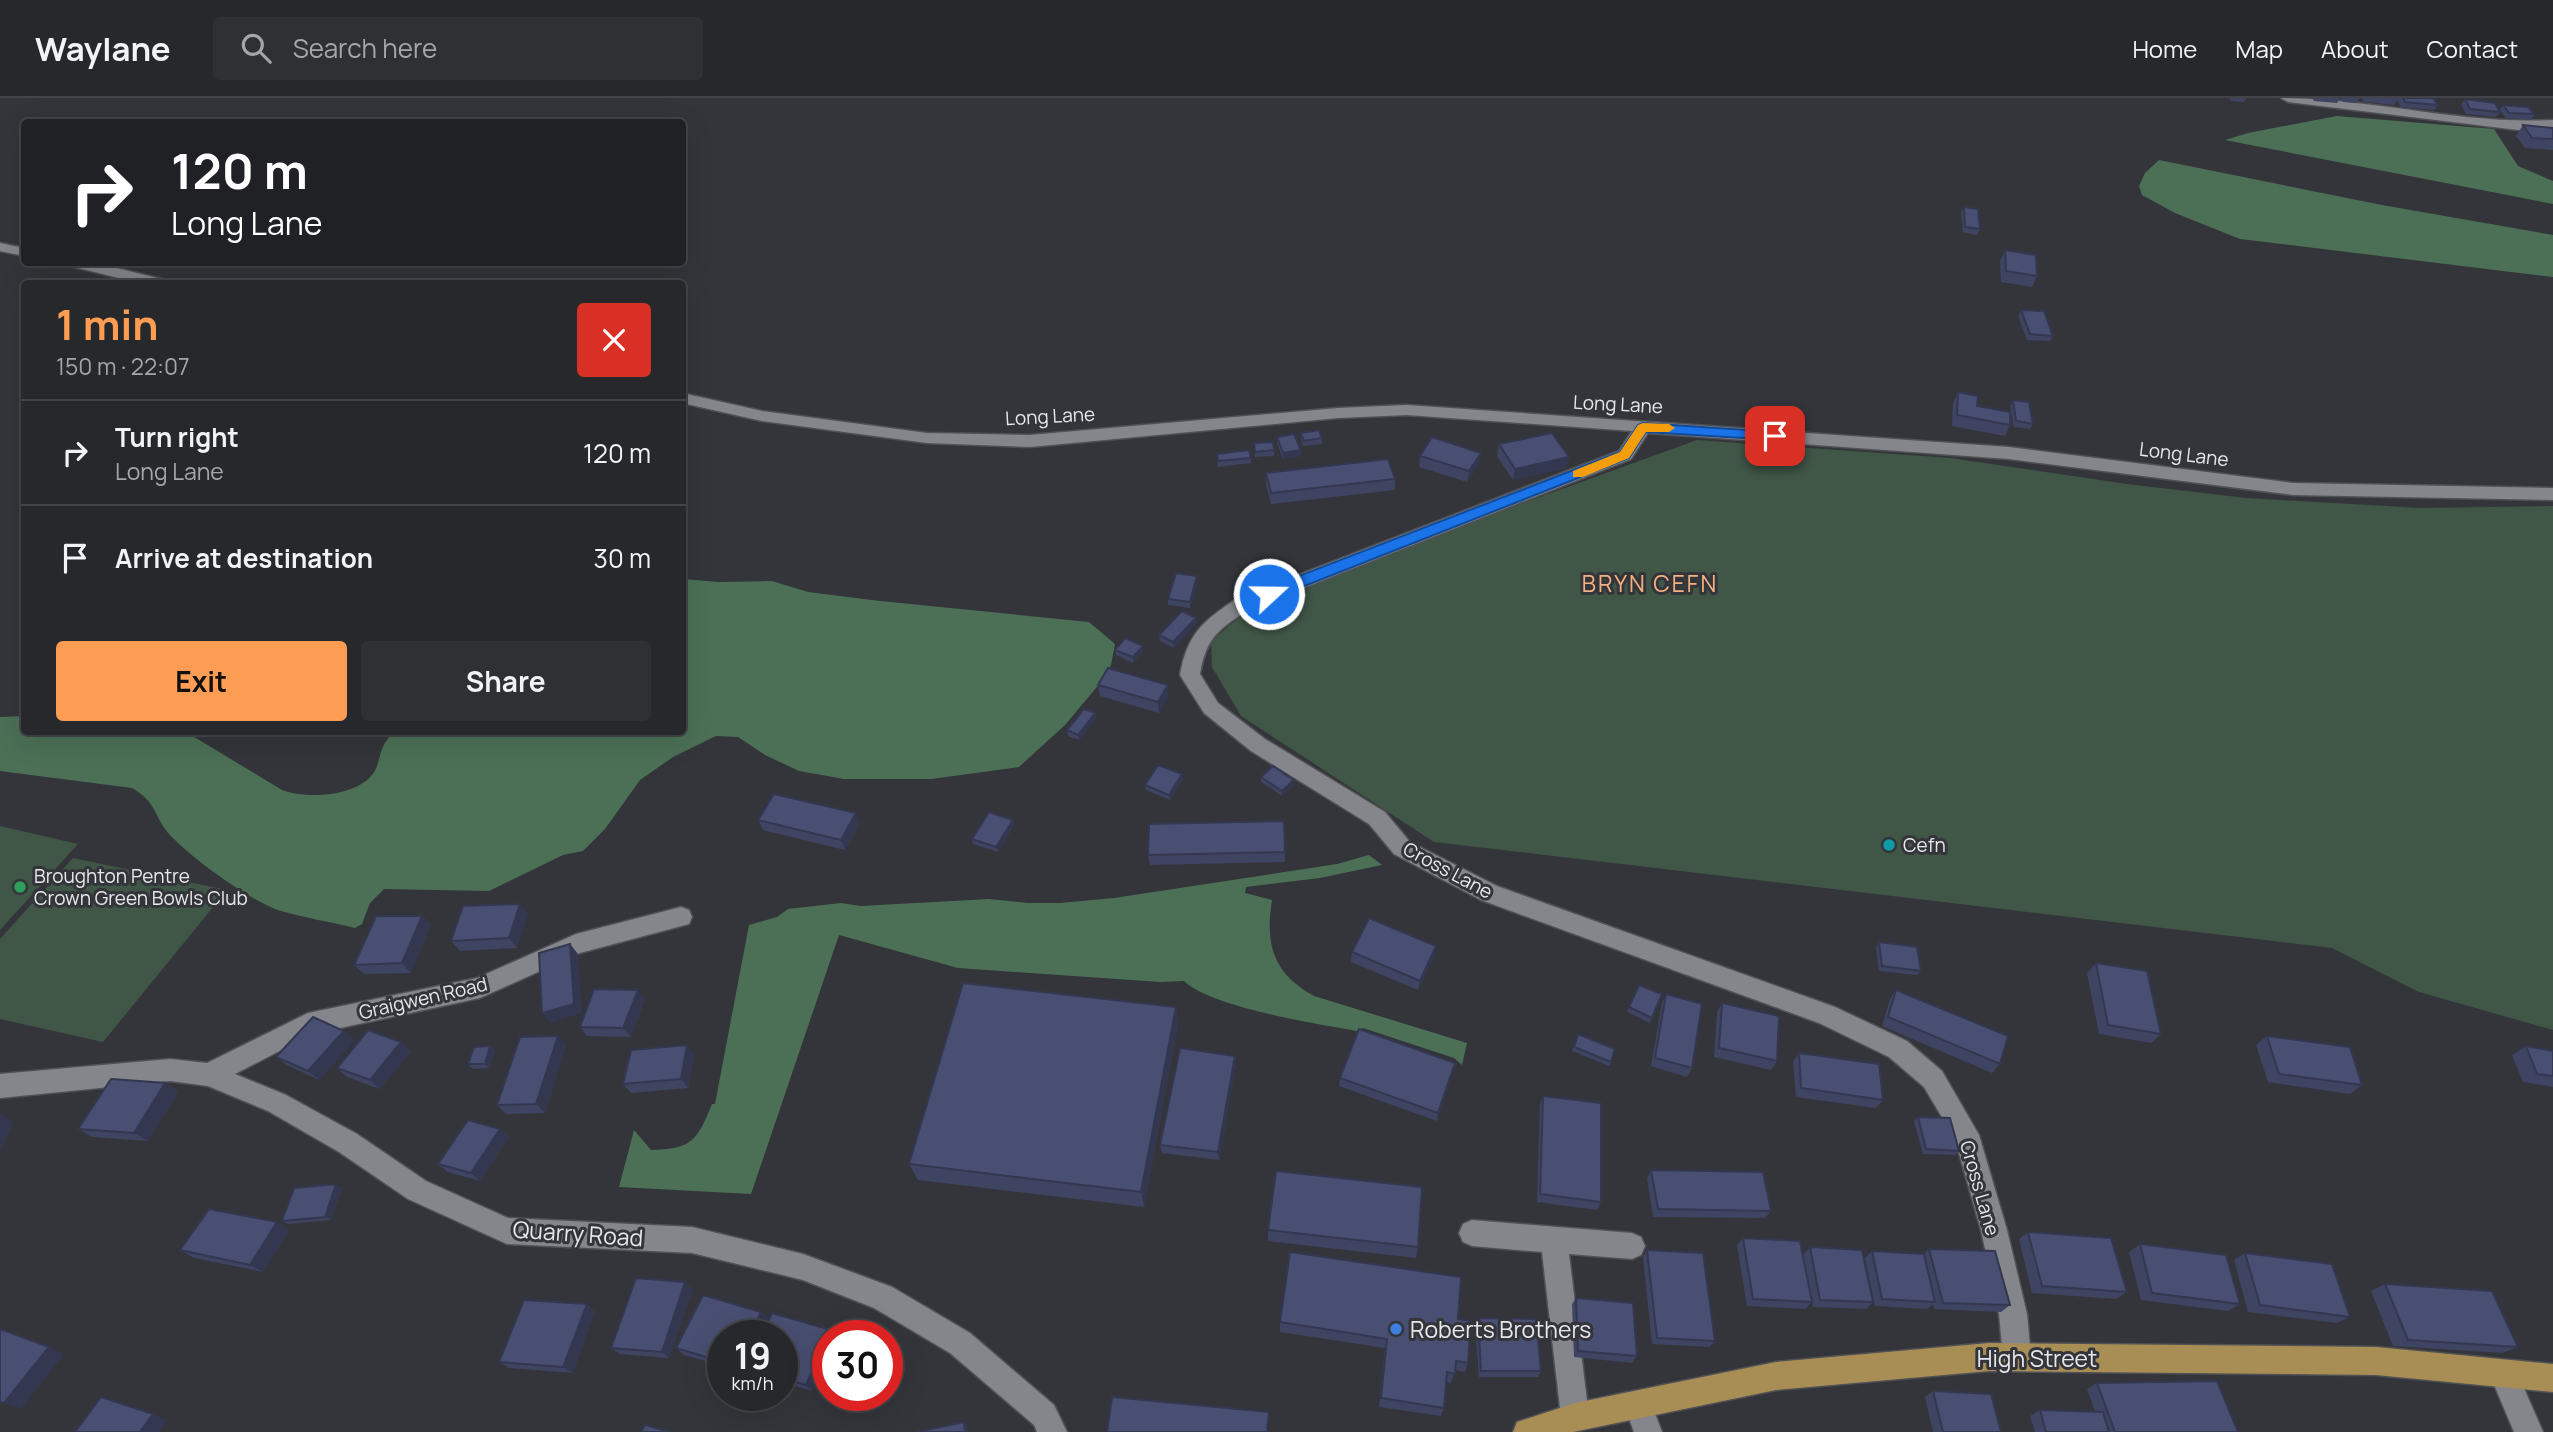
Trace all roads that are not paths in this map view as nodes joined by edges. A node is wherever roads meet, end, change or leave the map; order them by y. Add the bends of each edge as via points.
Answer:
1 (2288, 98) edge
2 (2553, 124) edge
3 (0, 247) edge
4 (21, 251) edge
5 (88, 266) edge
6 (148, 280) edge
7 (686, 399) edge
8 (1643, 428) junction
9 (2553, 494) edge
10 (681, 917) dead end
11 (209, 1075) junction
12 (0, 1086) edge
13 (1472, 1233) dead end
14 (1554, 1240) junction
15 (1632, 1246) dead end
16 (2017, 1357) junction
17 (2504, 1376) junction
18 (2553, 1378) edge
19 (1638, 1405) junction
20 (1575, 1417) junction
21 (1053, 1432) edge
22 (1527, 1432) edge
23 (1648, 1432) edge
24 (2529, 1432) edge

1 - 2 street via 2518,126
3 - 4 street
5 - 6 street
7 - 8 street, Long Lane via 762,416 927,438 1030,441 1407,410
8 - 9 street, Long Lane via 2009,453 2293,489
8 - 16 street, Cross Lane via 1625,455 1243,604 1209,626 1193,650 1190,676 1211,708 1258,745 1377,818 1402,848 1446,872 1489,893 1827,1015 1898,1049 1933,1079 1966,1135 1994,1230 2013,1314
10 - 11 street, Graigwen Road via 576,944 481,988 308,1024
11 - 12 street, Quarry Road via 170,1070
11 - 21 street, Quarry Road via 277,1104 348,1143 417,1190 507,1231 692,1240 803,1266 882,1297 960,1343 1044,1415
13 - 14 street
14 - 15 street
14 - 20 street
16 - 17 main road, High Street via 2376,1361
16 - 19 main road, High Street via 1776,1376
17 - 18 main road, High Street
17 - 24 street
19 - 20 main road, High Street
19 - 23 street
20 - 22 main road, High Street

